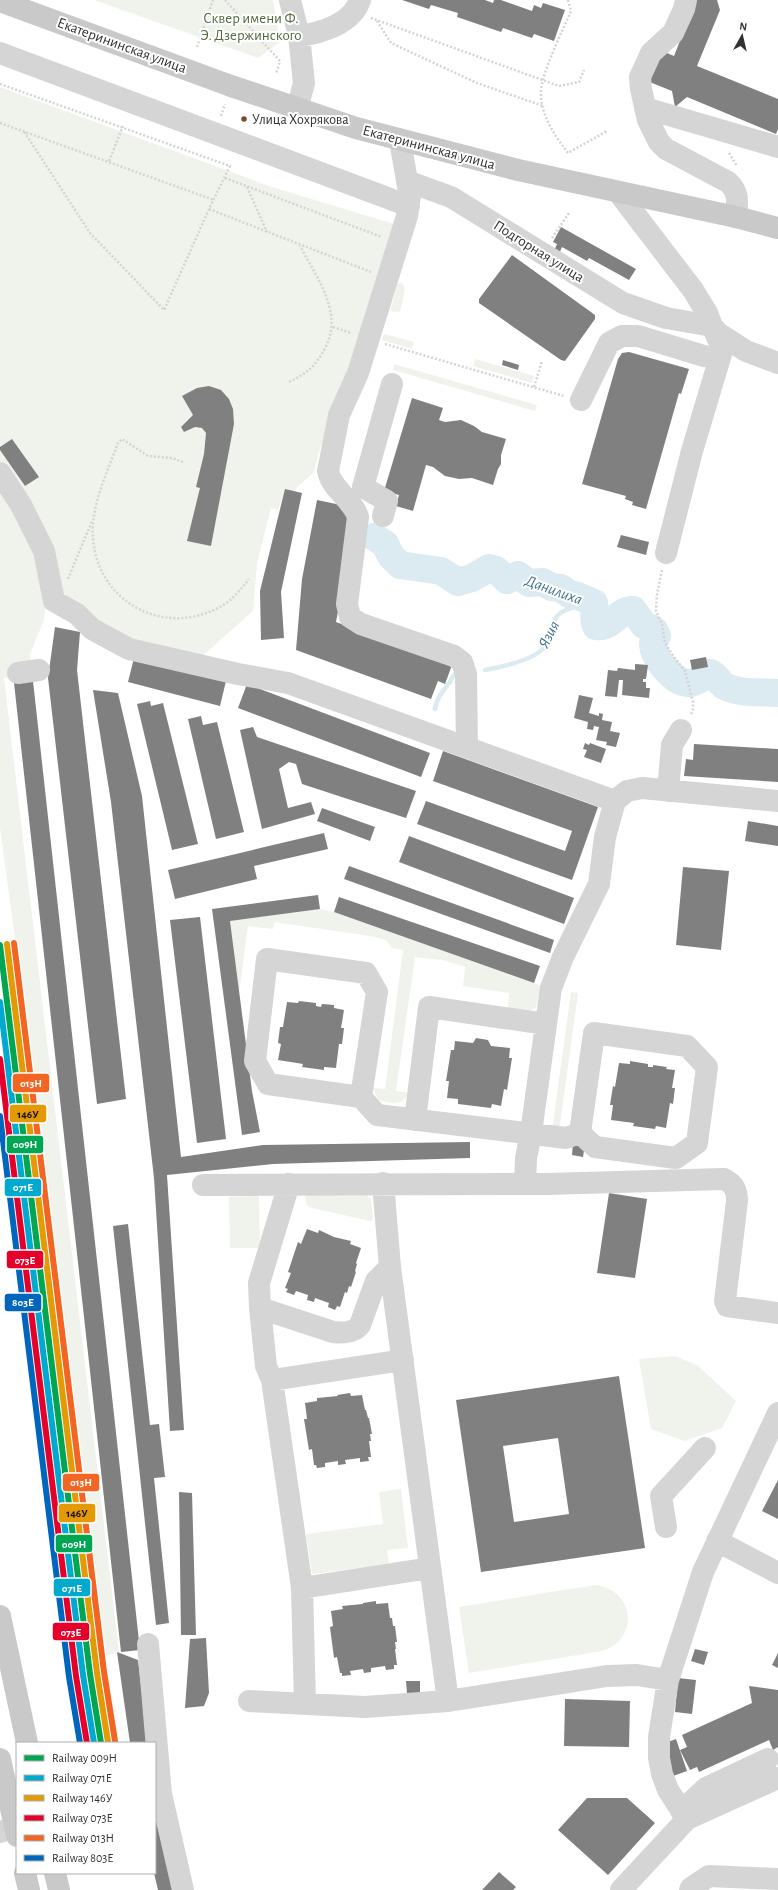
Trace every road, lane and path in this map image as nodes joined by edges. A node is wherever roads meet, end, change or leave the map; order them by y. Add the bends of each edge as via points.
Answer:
1 (213, 0) edge
2 (225, 0) edge
3 (290, 0) edge
4 (568, 0) edge
5 (686, 0) edge
6 (0, 1) edge
7 (356, 6) edge
8 (377, 20) junction
9 (299, 36) junction
10 (197, 47) dead end
11 (0, 53) edge
12 (584, 70) dead end
13 (276, 74) dead end
14 (543, 80) junction
15 (0, 84) edge
16 (225, 103) dead end
17 (543, 106) junction
18 (645, 108) junction
19 (298, 109) junction
20 (221, 116) dead end
21 (0, 123) edge
22 (122, 126) junction
23 (23, 130) junction
24 (607, 131) dead end
25 (400, 140) junction
26 (778, 147) edge
27 (109, 161) junction
28 (225, 178) junction
29 (407, 181) junction
30 (247, 186) junction
31 (618, 192) junction
32 (214, 200) junction
33 (409, 206) junction
34 (209, 209) junction
35 (568, 213) dead end
36 (736, 217) junction
37 (560, 224) dead end
38 (778, 228) edge
39 (267, 232) junction
40 (399, 243) junction
41 (300, 245) junction
42 (388, 278) junction
43 (712, 326) junction
44 (333, 327) junction
45 (369, 339) junction
46 (704, 356) dead end
47 (542, 361) dead end
48 (778, 363) edge
49 (289, 382) dead end
50 (392, 384) dead end
51 (534, 387) junction
52 (581, 400) joint
53 (183, 462) dead end
54 (0, 473) edge
55 (383, 516) dead end
56 (94, 518) junction
57 (664, 562) joint
58 (249, 579) dead end
59 (54, 601) junction
60 (691, 695) dead end
61 (681, 730) dead end
62 (467, 747) junction
63 (668, 791) junction
64 (615, 800) junction
65 (778, 801) edge
66 (546, 1024) junction
67 (361, 1097) junction
68 (415, 1120) junction
69 (580, 1133) junction
70 (531, 1134) junction
71 (383, 1183) junction
72 (289, 1184) junction
73 (525, 1184) junction
74 (203, 1185) dead end
75 (390, 1267) junction
76 (260, 1308) junction
77 (778, 1313) edge
78 (403, 1360) junction
79 (272, 1380) junction
80 (776, 1422) edge
81 (706, 1448) dead end
82 (666, 1527) dead end
83 (717, 1541) junction
84 (430, 1568) junction
85 (778, 1573) edge
86 (302, 1588) junction
87 (0, 1616) edge
88 (148, 1644) dead end
89 (668, 1680) junction
90 (249, 1701) dead end
91 (448, 1701) junction
92 (305, 1703) junction
93 (27, 1742) edge
94 (0, 1759) edge
95 (768, 1759) dead end
96 (778, 1778) edge
97 (684, 1815) junction
98 (12, 1831) edge
99 (25, 1874) edge
100 (55, 1874) edge
101 (778, 1879) edge
102 (29, 1890) edge
103 (59, 1890) edge
104 (182, 1890) edge
105 (621, 1890) edge
106 (690, 1890) edge

1 - 10 path
2 - 13 path via 280,61
3 - 9 street
4 - 14 path via 571,11
5 - 18 street via 673,33 655,48 643,70 640,84
6 - 19 main road, Екатерининская улица
7 - 8 path
7 - 9 street via 333,27 319,33
8 - 14 path
8 - 17 path via 391,43 477,83
9 - 19 street via 304,83
11 - 33 street
12 - 14 path via 579,82 559,86
14 - 17 path
15 - 22 path
16 - 20 path
17 - 24 path via 558,140 568,153
18 - 26 street
18 - 36 street via 653,132 666,150 728,182 735,190
19 - 25 main road, Екатерининская улица
21 - 23 path
22 - 27 path
22 - 28 path via 230,166
23 - 27 path
23 - 34 path via 90,233 164,310
25 - 29 street
25 - 31 main road, Екатерининская улица via 495,165
27 - 32 path
28 - 30 path
28 - 32 path
29 - 33 street
29 - 43 street, Подгорная улица via 451,197 623,303 666,318
30 - 39 path
30 - 40 path
31 - 36 main road, Екатерининская улица
31 - 43 street via 693,290
32 - 34 path
33 - 40 street
34 - 39 path
35 - 37 path
36 - 38 main road, Екатерининская улица
39 - 41 path
40 - 42 street
41 - 42 path
41 - 44 path via 328,299
42 - 45 street via 383,315
43 - 48 street via 718,333 746,351
43 - 57 street via 721,348 720,359 692,451
44 - 45 path
44 - 49 path via 316,365
45 - 51 path
45 - 62 street via 358,373 339,416 329,466 330,478 358,518 348,612 350,617 361,624 454,656 462,662 466,680
46 - 52 street via 638,336 622,336 609,344
47 - 51 path
50 - 55 street via 363,487 387,502
51 - 52 path
53 - 56 path via 172,458 148,456 122,439 118,443 101,488
54 - 59 street via 21,505 44,551
56 - 58 path via 96,559 106,580 120,597 139,610 158,617 178,619 200,615 219,608 236,595
56 - 59 path via 72,572
57 - 60 path via 656,611 662,624 665,643 683,667
59 - 62 street via 77,614 92,629 129,649 288,683
61 - 63 street via 672,745
62 - 64 street
63 - 64 street via 636,789 627,791
63 - 65 street
64 - 66 street via 606,833 599,884 563,957 551,988
66 - 68 street via 429,1007
66 - 70 street
67 - 67 street via 268,1084 255,1061 268,959 366,973 377,992
67 - 68 street via 377,1115
68 - 70 street
69 - 69 street via 594,1033 687,1046 707,1068 696,1143 676,1158 595,1147
69 - 70 street via 566,1138
70 - 73 street via 526,1158
71 - 72 street
71 - 73 street
71 - 75 street
72 - 74 street
72 - 76 street via 259,1284
73 - 77 street via 724,1179 730,1182 737,1194 737,1201 725,1301 727,1306
75 - 76 street via 378,1278 360,1325 355,1330 333,1332
75 - 78 street
76 - 79 street via 266,1366
78 - 79 street
78 - 84 street
79 - 86 street
80 - 83 street
81 - 82 street via 661,1496
83 - 85 street
83 - 89 street via 703,1572
84 - 86 street
84 - 91 street
86 - 92 street
87 - 93 main road
88 - 104 street via 161,1794
89 - 91 street via 637,1675 607,1676
89 - 97 street via 659,1737 659,1758 668,1790
90 - 92 street
91 - 92 street via 365,1707
94 - 98 main road
95 - 97 street via 706,1788
96 - 97 street
97 - 105 street
99 - 102 main road
100 - 103 main road
101 - 106 street via 709,1876

